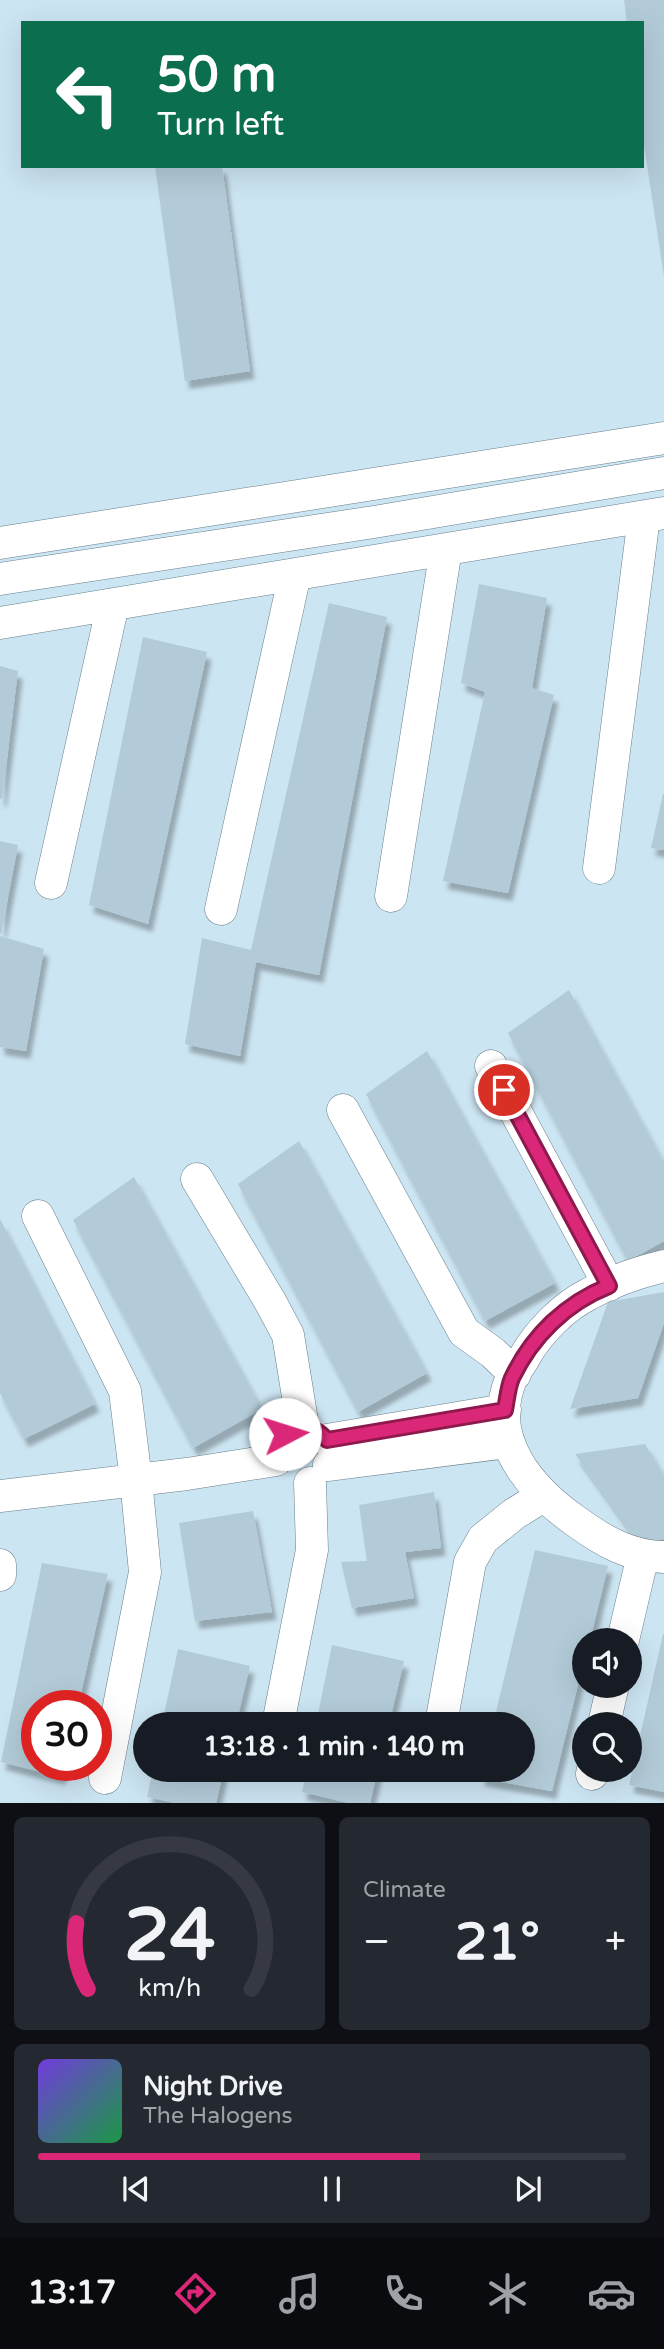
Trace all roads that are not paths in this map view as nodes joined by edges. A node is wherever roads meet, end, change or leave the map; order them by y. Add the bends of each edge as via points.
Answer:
1 (664, 438) edge
2 (664, 473) edge
3 (654, 515) edge
4 (0, 543) edge
5 (446, 549) junction
6 (295, 574) junction
7 (0, 579) edge
8 (113, 604) junction
9 (0, 623) edge
10 (598, 868) dead end
11 (51, 883) dead end
12 (391, 896) dead end
13 (221, 909) dead end
14 (491, 1066) dead end
15 (343, 1110) dead end
16 (197, 1179) dead end
17 (38, 1216) dead end
18 (664, 1266) edge
19 (609, 1286) junction
20 (515, 1374) junction
21 (505, 1410) junction
22 (508, 1442) junction
23 (317, 1454) junction
24 (276, 1460) junction
25 (136, 1480) junction
26 (0, 1496) edge
27 (543, 1496) junction
28 (653, 1556) edge
29 (0, 1565) edge
30 (0, 1576) edge
31 (627, 1628) edge
32 (280, 1712) edge
33 (443, 1712) edge
34 (112, 1742) edge

1 - 4 street
2 - 7 street
3 - 5 street
3 - 10 street
5 - 6 street
5 - 12 street
6 - 8 street
6 - 13 street
8 - 9 street
8 - 11 street
14 - 19 street
15 - 20 street via 464,1332
16 - 23 street via 288,1335
17 - 25 street via 125,1391
18 - 19 street
19 - 20 street via 588,1294 558,1317 535,1339
20 - 21 street
21 - 22 street
21 - 23 street
22 - 23 street
22 - 27 street via 521,1470
23 - 24 street via 292,1481
23 - 24 street via 293,1429 279,1441
23 - 32 street via 313,1550
24 - 25 street
25 - 26 street
25 - 34 street via 145,1572
27 - 28 street via 593,1534 630,1553
27 - 33 street via 483,1539 470,1562
28 - 31 street
29 - 30 street

